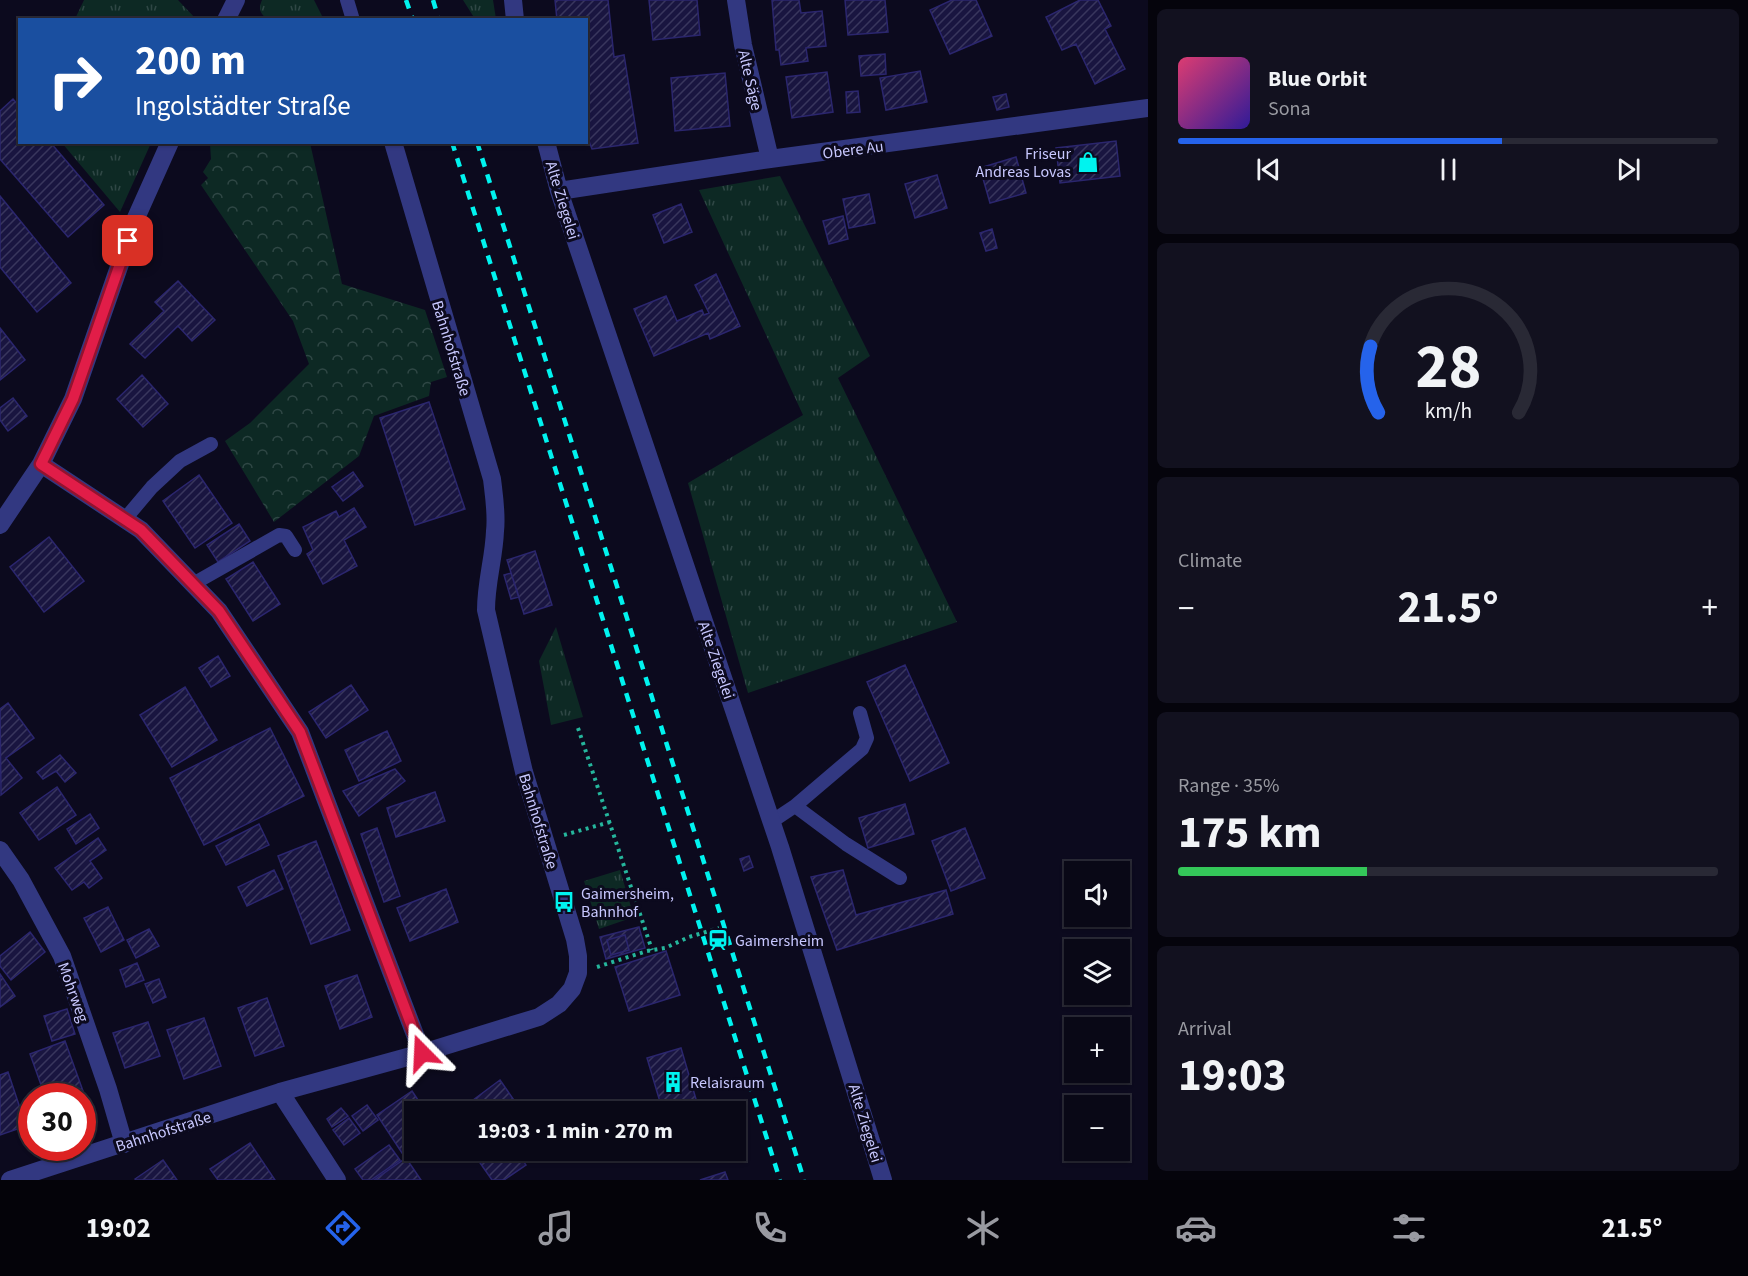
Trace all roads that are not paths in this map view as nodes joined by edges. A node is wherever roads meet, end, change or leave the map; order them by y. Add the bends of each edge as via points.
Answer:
1 (347, 0) edge
2 (513, 0) edge
3 (736, 0) edge
4 (352, 18) edge
5 (515, 18) edge
6 (1148, 108) edge
7 (169, 144) edge
8 (394, 144) edge
9 (547, 144) edge
10 (770, 159) junction
11 (559, 190) junction
12 (211, 444) dead end
13 (41, 464) junction
14 (125, 519) junction
15 (0, 525) edge
16 (295, 550) dead end
17 (193, 584) junction
18 (860, 713) dead end
19 (795, 806) junction
20 (771, 822) junction
21 (0, 850) edge
22 (900, 878) dead end
23 (422, 1053) junction
24 (280, 1092) junction
25 (124, 1144) junction
26 (10, 1180) edge
27 (337, 1180) edge
28 (883, 1180) edge

1 - 4 lane
2 - 5 street
3 - 10 street, Alte Säge
6 - 10 street, Obere Au
7 - 13 street via 136,218 73,399
8 - 23 street, Bahnhofstraße via 492,479 495,531 486,610 524,772 578,956 578,973 572,989 559,1004 539,1017
9 - 11 street, Alte Ziegelei
10 - 11 street, Obere Au
11 - 20 street, Alte Ziegelei
12 - 14 lane via 180,461
13 - 14 street
13 - 15 street
14 - 17 street via 141,530
16 - 17 lane via 286,536 279,535
17 - 23 street via 219,611 300,732
18 - 19 lane via 867,738 862,749
19 - 20 lane
19 - 22 lane
20 - 28 street, Alte Ziegelei
21 - 25 street, Mohrweg via 62,956
23 - 24 street, Bahnhofstraße
24 - 25 street, Bahnhofstraße
24 - 27 street
25 - 26 street, Bahnhofstraße

